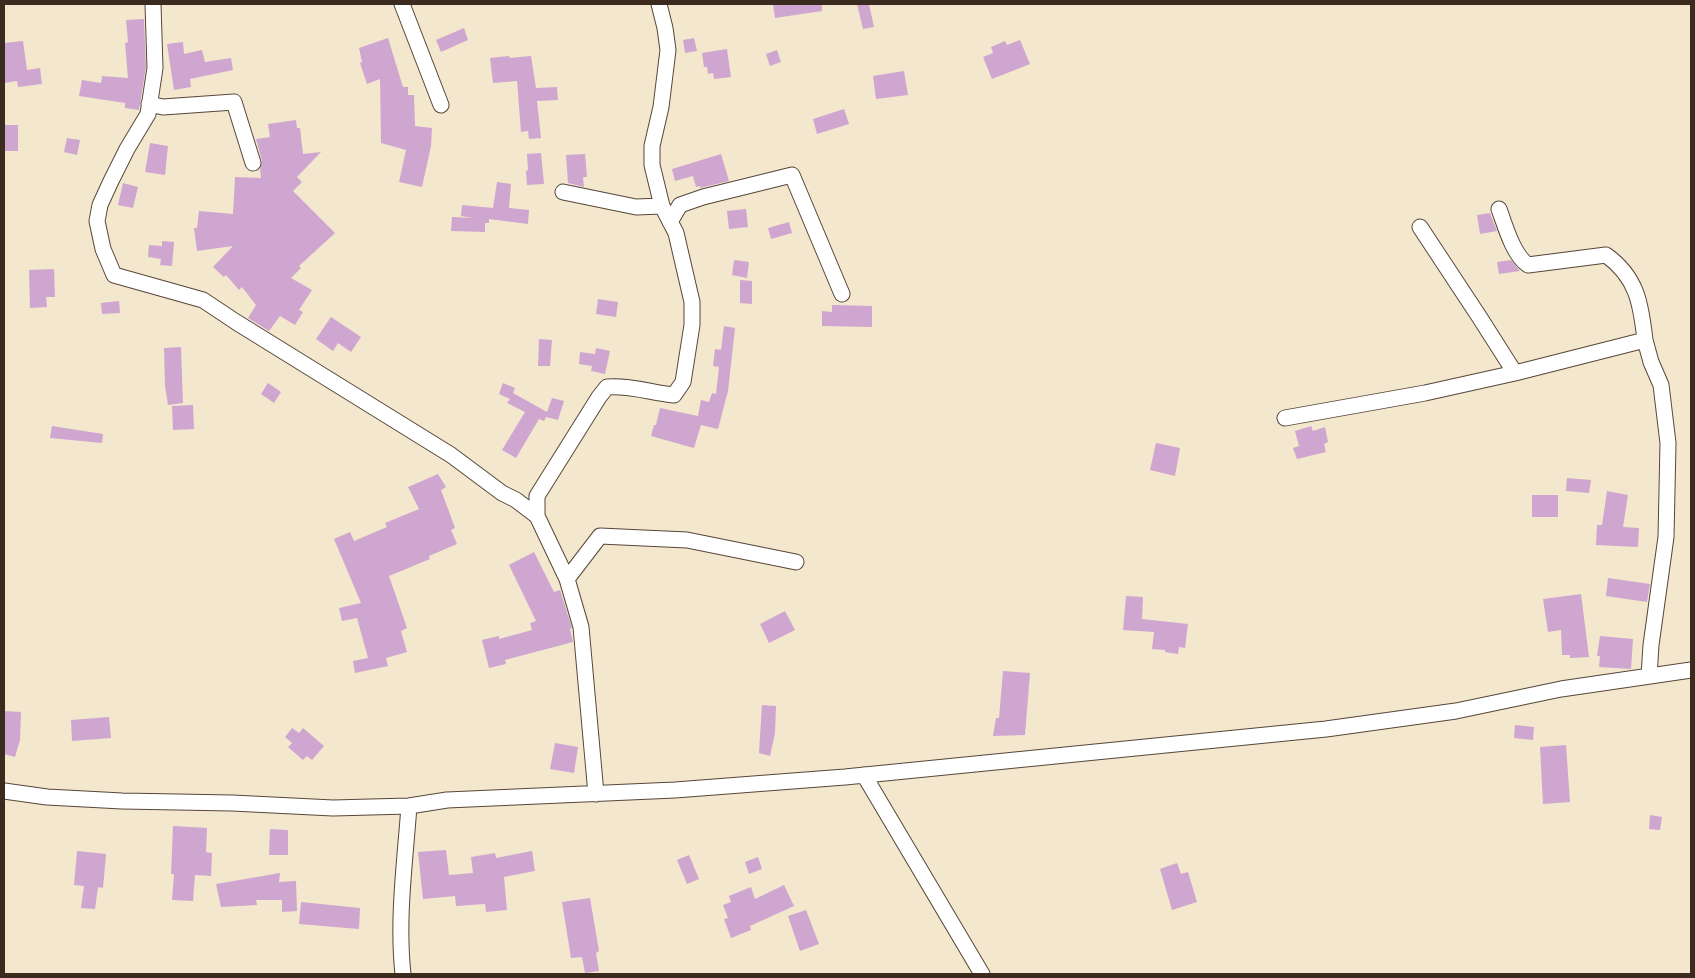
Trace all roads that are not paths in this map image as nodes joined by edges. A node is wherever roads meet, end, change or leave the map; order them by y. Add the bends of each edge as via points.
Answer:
1 (153, 4) edge
2 (402, 4) edge
3 (659, 4) edge
4 (149, 104) junction
5 (441, 105) dead end
6 (253, 163) dead end
7 (563, 192) dead end
8 (662, 206) junction
9 (1499, 209) dead end
10 (670, 222) junction
11 (1420, 227) dead end
12 (842, 294) dead end
13 (1645, 340) junction
14 (1515, 374) junction
15 (1285, 418) dead end
16 (537, 516) junction
17 (796, 562) dead end
18 (567, 579) junction
19 (1691, 670) edge
20 (1649, 676) junction
21 (864, 775) junction
22 (4, 790) edge
23 (596, 794) junction
24 (409, 806) junction
25 (403, 974) edge
26 (982, 974) edge

1 - 4 street via 155,68
2 - 5 street
3 - 8 street via 668,50 652,146 652,165
4 - 6 street via 163,107 234,102
4 - 16 street via 148,114 100,205 97,221 103,249 114,276 203,300 451,456
7 - 8 street via 636,207
8 - 10 street
9 - 13 street via 1522,261 1528,265 1606,255 1620,265 1630,279 1641,308
10 - 12 street via 680,205 792,175
10 - 16 street via 676,233 692,302 692,325 683,382 674,395 622,386 607,387 537,496
11 - 14 street
13 - 14 street
13 - 20 street via 1661,385 1668,444 1666,538
14 - 15 street
16 - 18 street
17 - 18 street via 687,540 600,536
18 - 23 street via 581,628
19 - 20 street
20 - 21 street via 1326,729
21 - 23 street
21 - 26 street
22 - 24 street via 47,797 122,802 333,808
23 - 24 street via 447,800
24 - 25 street via 401,917

